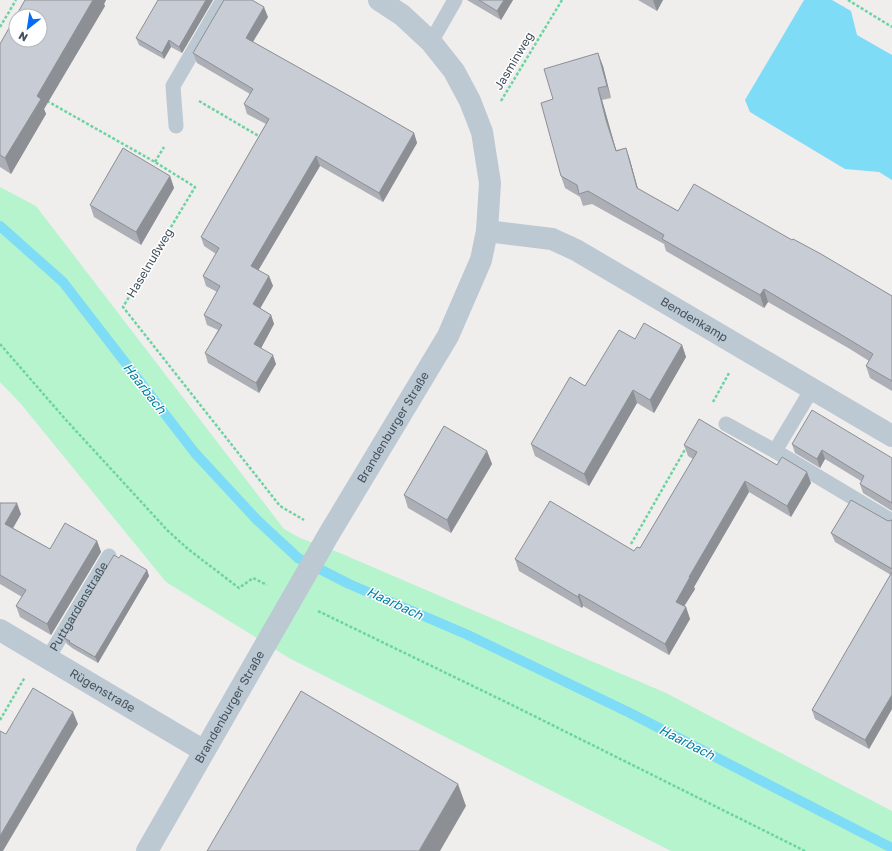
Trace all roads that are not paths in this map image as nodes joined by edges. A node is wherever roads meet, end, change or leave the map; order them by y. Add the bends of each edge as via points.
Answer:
1 (223, 0) edge
2 (379, 0) edge
3 (456, 0) edge
4 (431, 42) junction
5 (176, 126) dead end
6 (487, 231) junction
7 (812, 389) junction
8 (726, 424) dead end
9 (892, 436) edge
10 (774, 451) junction
11 (892, 521) edge
12 (109, 556) dead end
13 (0, 630) edge
14 (44, 655) junction
15 (204, 750) junction
16 (148, 851) edge

1 - 5 lane via 173,86
2 - 4 street, Brandenburger Straße via 402,14
3 - 4 lane
4 - 6 street, Brandenburger Straße via 454,71 470,101 482,132 490,183
6 - 7 street, Bendenkamp via 552,239 576,250
6 - 15 street, Brandenburger Straße via 481,260 448,336
7 - 9 street, Bendenkamp
7 - 10 lane
8 - 10 lane
10 - 11 lane
12 - 14 lane, Puttgardenstraße
13 - 14 street, Rügenstraße
14 - 15 street, Rügenstraße
15 - 16 street, Brandenburger Straße

